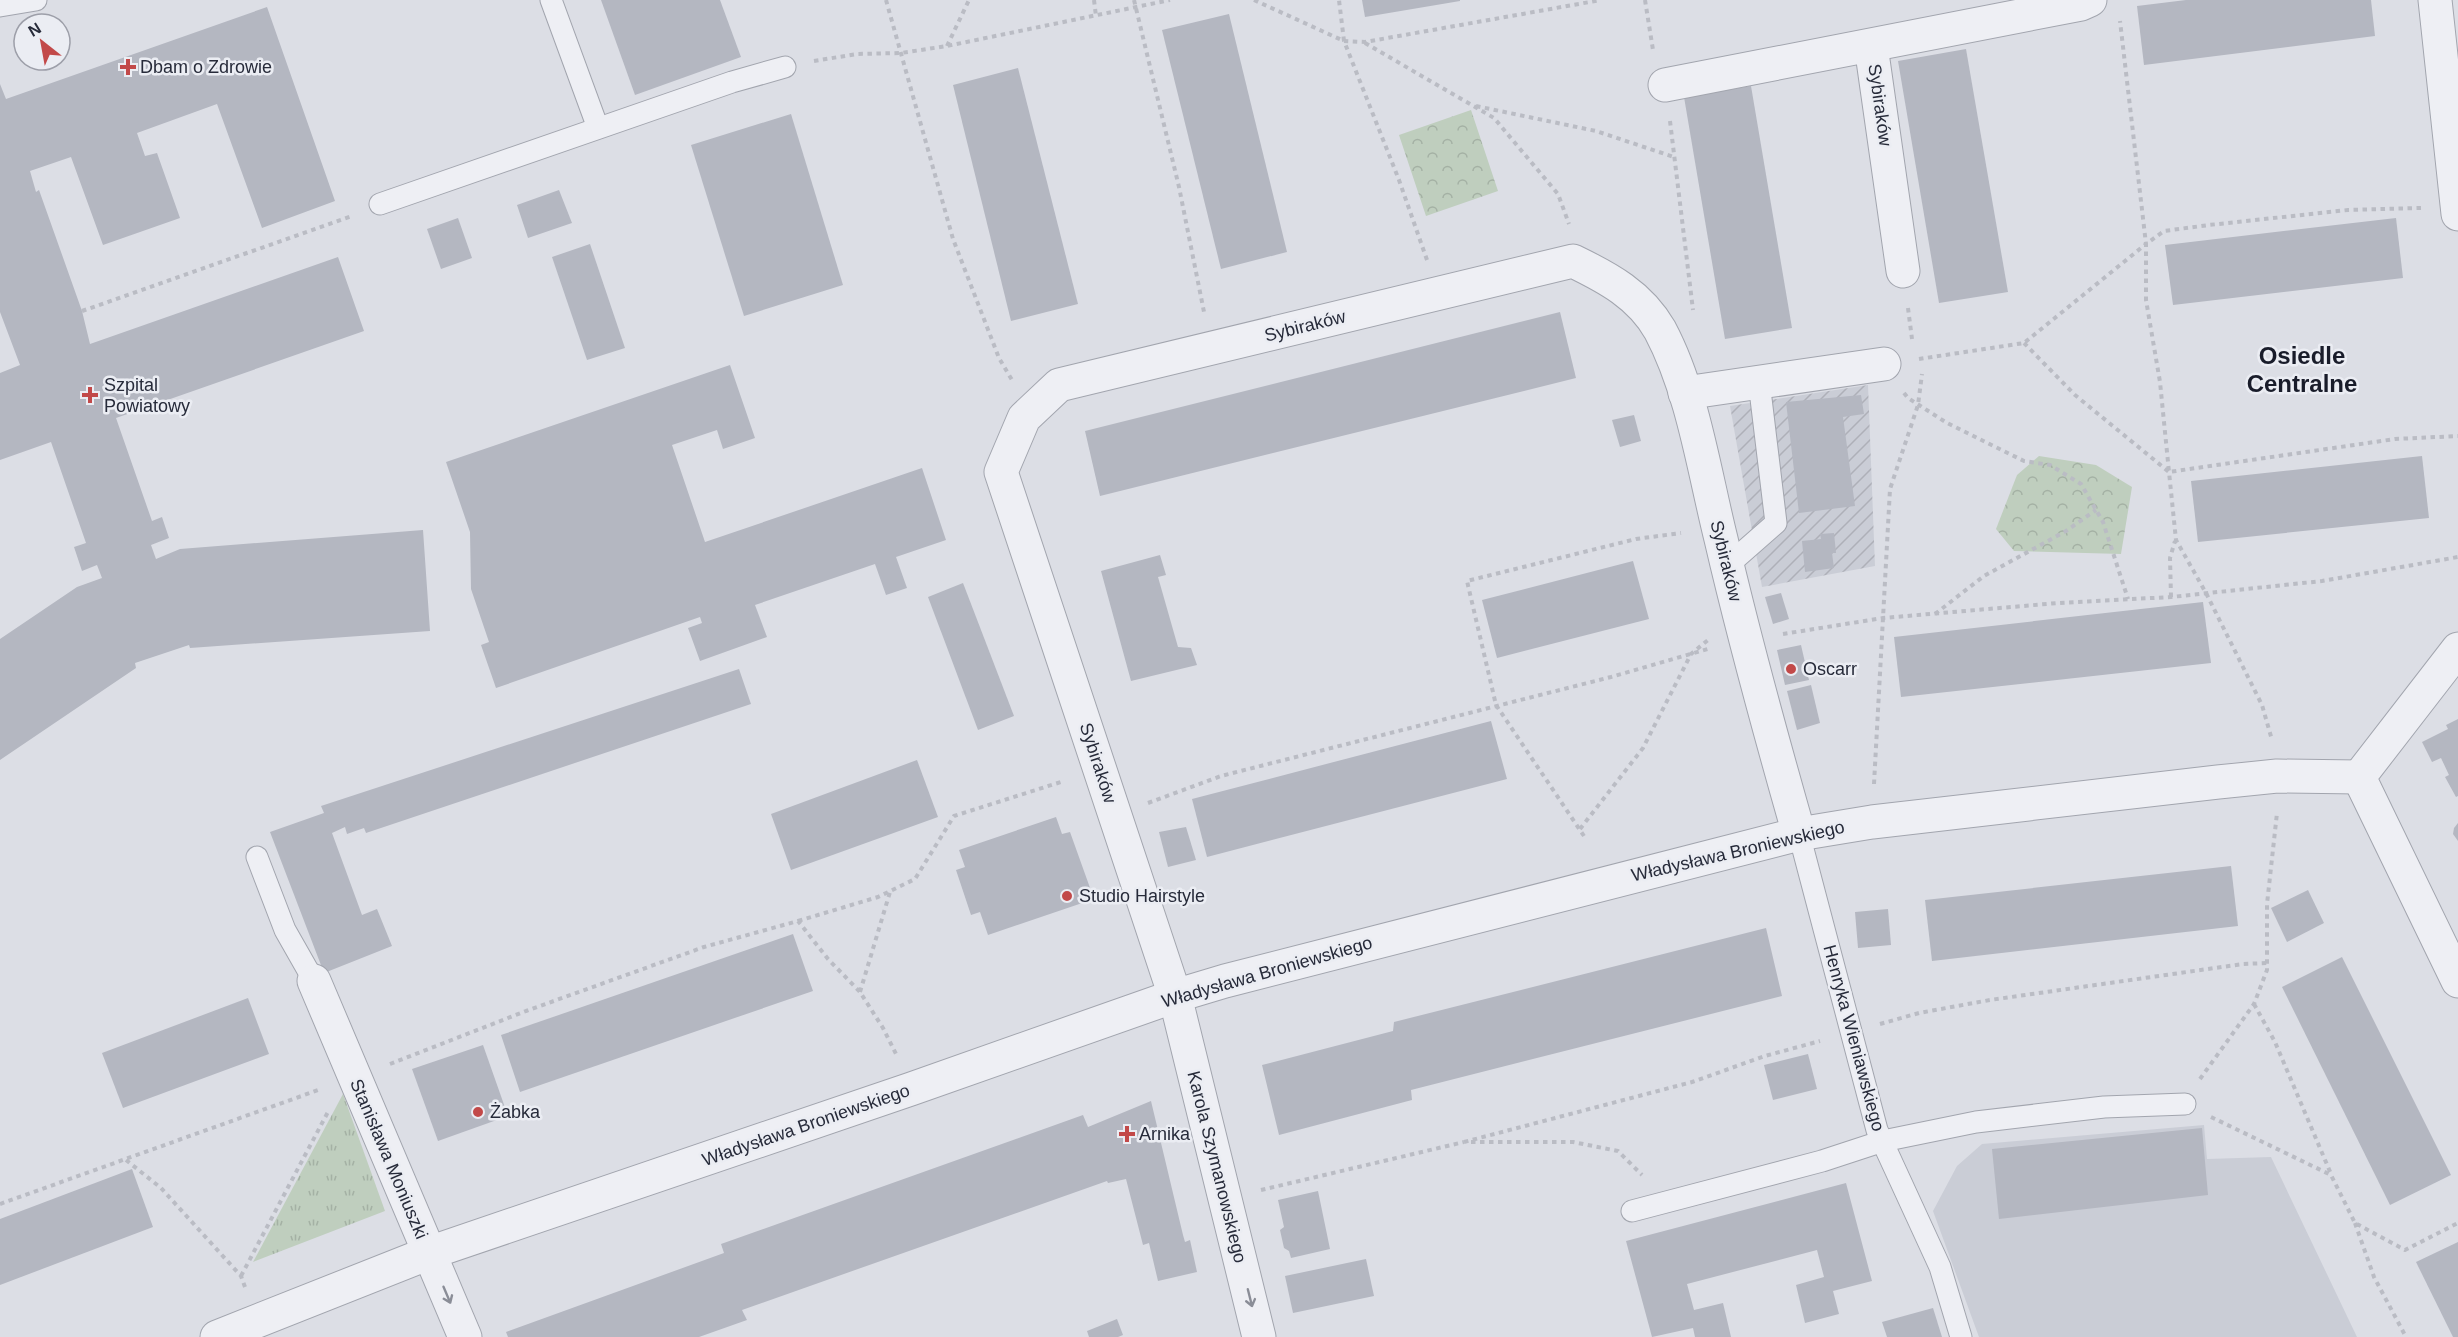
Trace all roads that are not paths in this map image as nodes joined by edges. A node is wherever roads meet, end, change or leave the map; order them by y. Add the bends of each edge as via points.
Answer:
1 (36, 0) edge
2 (551, 0) edge
3 (2435, 0) edge
4 (0, 6) edge
5 (2104, 6) edge
6 (1871, 46) junction
7 (785, 66) road end
8 (1665, 85) road end
9 (2454, 127) edge
10 (598, 128) junction
11 (380, 204) road end
12 (2457, 208) edge
13 (2458, 214) edge
14 (1903, 271) dead end
15 (1884, 364) road end
16 (1758, 382) junction
17 (1685, 393) junction
18 (1727, 566) junction
19 (2458, 649) edge
20 (2359, 777) junction
21 (1799, 834) junction
22 (257, 856) dead end
23 (314, 981) joint
24 (2458, 981) edge
25 (1175, 996) junction
26 (2185, 1104) road end
27 (1882, 1141) junction
28 (1632, 1211) dead end
29 (429, 1253) junction
30 (217, 1337) edge
31 (465, 1337) edge
32 (1259, 1337) edge
33 (1961, 1337) edge

1 - 4 lane
2 - 10 lane
3 - 9 street
5 - 6 street via 2081,4
6 - 8 street
6 - 14 street, Sybiraków
7 - 10 lane
9 - 12 street
10 - 11 lane
12 - 13 street
15 - 16 street
16 - 17 street
16 - 18 lane via 1776,523
17 - 18 street, Sybiraków
17 - 25 street, Sybiraków via 1659,329 1637,300 1613,280 1573,261 1059,386 1024,418 1001,472
18 - 21 street, Sybiraków
19 - 20 street
20 - 21 street, Władysława Broniewskiego via 2277,776 2218,782
20 - 24 street
21 - 25 street, Władysława Broniewskiego
21 - 27 lane, Henryka Wieniawskiego
22 - 23 lane via 285,930
23 - 29 street, Stanisława Moniuszki
25 - 29 street, Władysława Broniewskiego
25 -> 32 street, Karola Szymanowskiego
26 - 27 lane via 2104,1107 1976,1122
27 - 28 lane via 1822,1161
27 - 33 lane, Henryka Wieniawskiego via 1940,1267
29 - 30 street, Władysława Broniewskiego
29 -> 31 street, Stanisława Moniuszki

